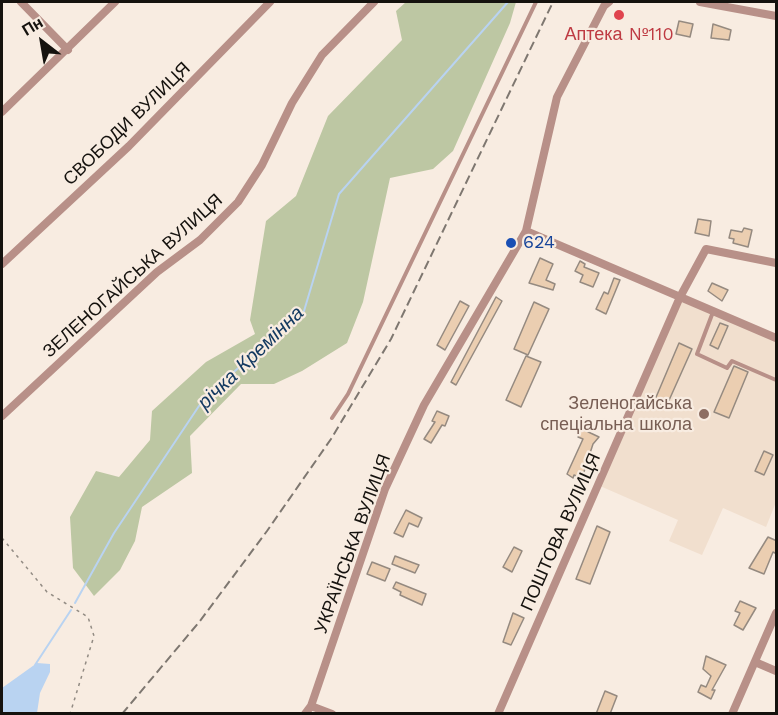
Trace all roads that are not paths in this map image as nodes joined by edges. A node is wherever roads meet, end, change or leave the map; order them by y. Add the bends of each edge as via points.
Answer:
1 (21, 2) edge
2 (115, 2) edge
3 (270, 2) edge
4 (374, 2) edge
5 (536, 2) edge
6 (609, 2) edge
7 (700, 2) edge
8 (777, 16) edge
9 (68, 50) junction
10 (2, 112) edge
11 (526, 231) junction
12 (777, 263) edge
13 (2, 264) edge
14 (680, 297) junction
15 (713, 311) junction
16 (777, 338) edge
17 (777, 380) edge
18 (2, 416) edge
19 (332, 418) dead end
20 (777, 613) edge
21 (754, 662) junction
22 (777, 671) edge
23 (311, 706) junction
24 (305, 714) edge
25 (332, 714) edge
26 (498, 714) edge
27 (732, 714) edge

1 - 9 street
2 - 9 street
3 - 13 street, СВОБОДИ ВУЛИЦЯ via 129,147
4 - 18 street, ЗЕЛЕНОГАЙСЬКА ВУЛИЦЯ via 322,55 238,202
5 - 19 lane via 353,383
6 - 11 street, УКРАЇНСЬКА ВУЛИЦЯ via 557,97
7 - 8 street
9 - 10 street
11 - 14 street
11 - 23 street, УКРАЇНСЬКА ВУЛИЦЯ via 424,405 385,489
12 - 14 street, ПОШТОВА ВУЛИЦЯ via 706,249
14 - 15 street
14 - 26 street, ПОШТОВА ВУЛИЦЯ
15 - 16 street
15 - 17 lane via 697,354 727,369 732,361
20 - 21 street
21 - 22 street
21 - 27 street
23 - 24 street, УКРАЇНСЬКА ВУЛИЦЯ
23 - 25 street

